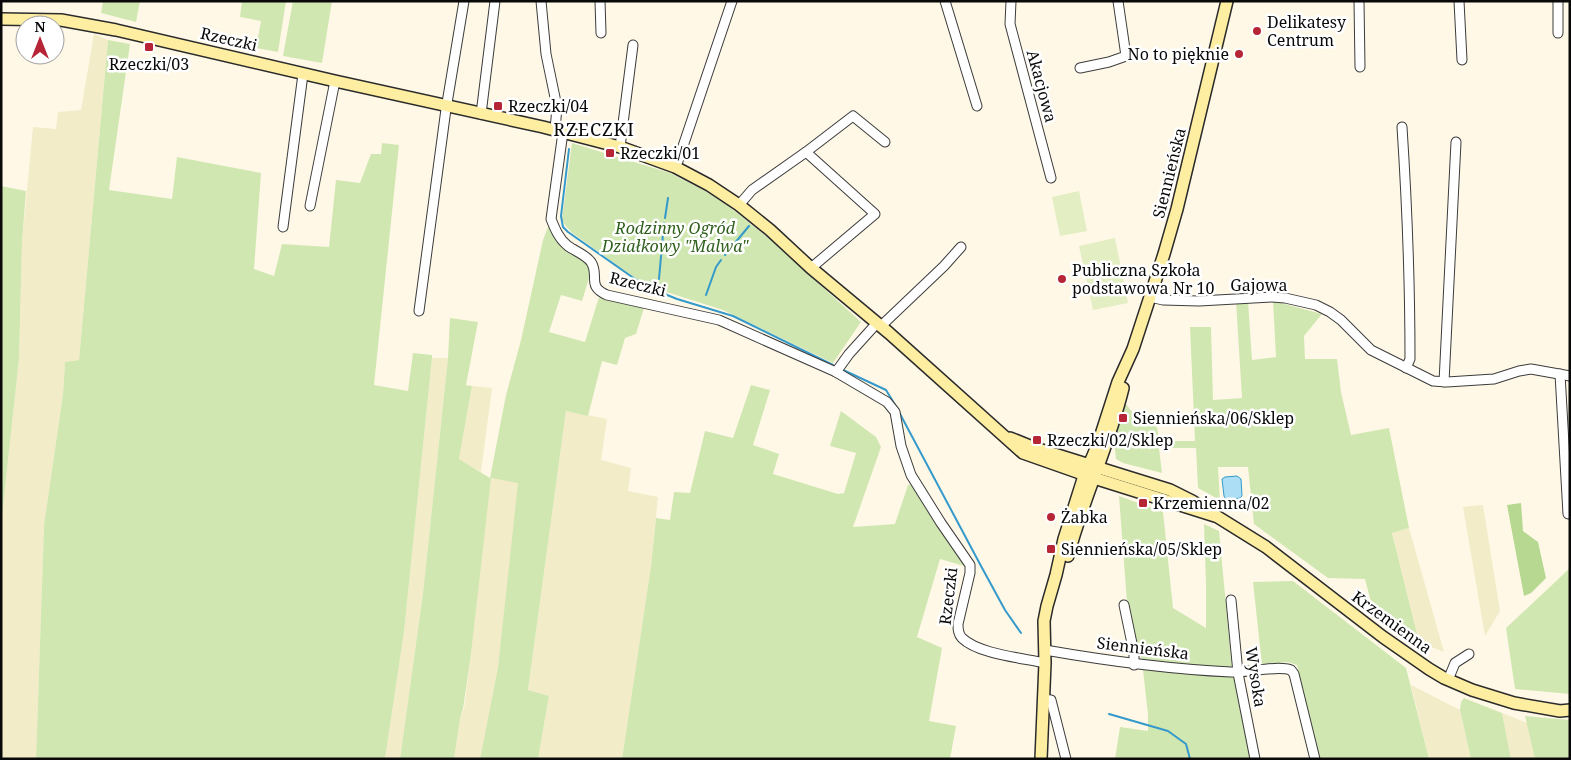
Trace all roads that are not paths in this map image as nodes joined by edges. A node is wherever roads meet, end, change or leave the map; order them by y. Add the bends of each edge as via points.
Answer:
1 (464, 1) edge
2 (495, 1) edge
3 (541, 1) edge
4 (600, 1) edge
5 (732, 1) edge
6 (945, 1) edge
7 (1011, 1) edge
8 (1118, 1) edge
9 (1228, 1) edge
10 (1359, 1) edge
11 (1459, 1) edge
12 (1558, 1) edge
13 (1, 20) edge
14 (601, 33) dead end
15 (1558, 33) dead end
16 (633, 45) dead end
17 (1462, 60) dead end
18 (1360, 67) dead end
19 (1080, 68) dead end
20 (303, 74) junction
21 (335, 81) junction
22 (447, 106) junction
23 (977, 106) dead end
24 (481, 114) junction
25 (1402, 127) dead end
26 (559, 131) junction
27 (885, 142) dead end
28 (1456, 142) dead end
29 (620, 147) junction
30 (806, 152) junction
31 (675, 167) junction
32 (1052, 178) dead end
33 (739, 205) junction
34 (310, 206) dead end
35 (283, 226) dead end
36 (961, 247) dead end
37 (811, 268) junction
38 (1150, 297) junction
39 (419, 311) dead end
40 (879, 325) junction
41 (1406, 368) junction
42 (836, 372) junction
43 (1560, 374) junction
44 (1570, 376) edge
45 (1444, 382) junction
46 (1002, 434) junction
47 (1094, 466) junction
48 (1089, 477) junction
49 (1568, 514) dead end
50 (1215, 516) junction
51 (1231, 600) dead end
52 (1124, 605) dead end
53 (1045, 650) junction
54 (1469, 654) dead end
55 (1045, 663) junction
56 (1134, 665) junction
57 (1238, 673) junction
58 (1448, 680) junction
59 (1043, 699) junction
60 (1570, 710) edge
61 (1041, 759) edge
62 (1066, 759) edge
63 (1255, 759) edge
64 (1316, 759) edge

1 - 22 street
2 - 24 street
3 - 26 street, Rzeczki
4 - 14 street
5 - 31 street
6 - 23 street
7 - 32 street, Akacjowa via 1010,24
8 - 19 street via 1126,56
9 - 38 main road, Siennieńska via 1177,209
10 - 18 street
11 - 17 street
12 - 15 street
13 - 20 main road, Rzeczki via 82,22
16 - 29 street
20 - 21 main road, Rzeczki
20 - 35 street
21 - 22 main road, Rzeczki
21 - 34 street
22 - 24 main road, Rzeczki
22 - 39 street
24 - 26 main road, Rzeczki
25 - 41 street via 1410,298 1410,359
26 - 29 main road, Rzeczki
26 - 42 street, Rzeczki via 551,219 566,245 591,263 594,284 600,292 719,320
27 - 30 street via 854,116
28 - 45 street
29 - 31 main road, Rzeczki
30 - 33 street via 752,190
30 - 37 street via 875,214
31 - 33 main road, Rzeczki
33 - 37 main road, Rzeczki
36 - 40 street
37 - 40 main road, Rzeczki
38 - 41 street, Gajowa via 1199,301 1272,297 1316,305 1341,320 1371,350
38 - 47 main road, Siennieńska via 1133,350 1118,382
40 - 42 street via 849,354
40 - 46 main road, Rzeczki
41 - 45 street, Gajowa via 1433,381
42 - 55 street, Rzeczki via 891,407 912,475 970,565 958,624 961,638 981,650
43 - 44 street, Gajowa
43 - 45 street, Gajowa via 1531,369 1494,380
43 - 49 street
46 - 47 main road, Rzeczki via 1034,448
46 - 48 main road, Rzeczki via 1023,453
47 - 48 main road, Siennieńska
47 - 50 main road, Krzemienna via 1170,490
48 - 50 main road, Krzemienna
48 - 53 main road, Siennieńska via 1064,539 1044,621
50 - 58 main road, Krzemienna via 1266,547 1409,656
51 - 57 street, Wysoka
52 - 56 street
53 - 55 main road, Siennieńska
53 - 56 street, Siennieńska
54 - 58 street via 1455,663
55 - 59 main road, Siennieńska
56 - 57 street, Siennieńska
57 - 63 street, Wysoka
57 - 64 street, Siennieńska via 1292,670
58 - 60 main road, Krzemienna via 1514,703
59 - 61 main road, Siennieńska
59 - 62 street via 1051,700

